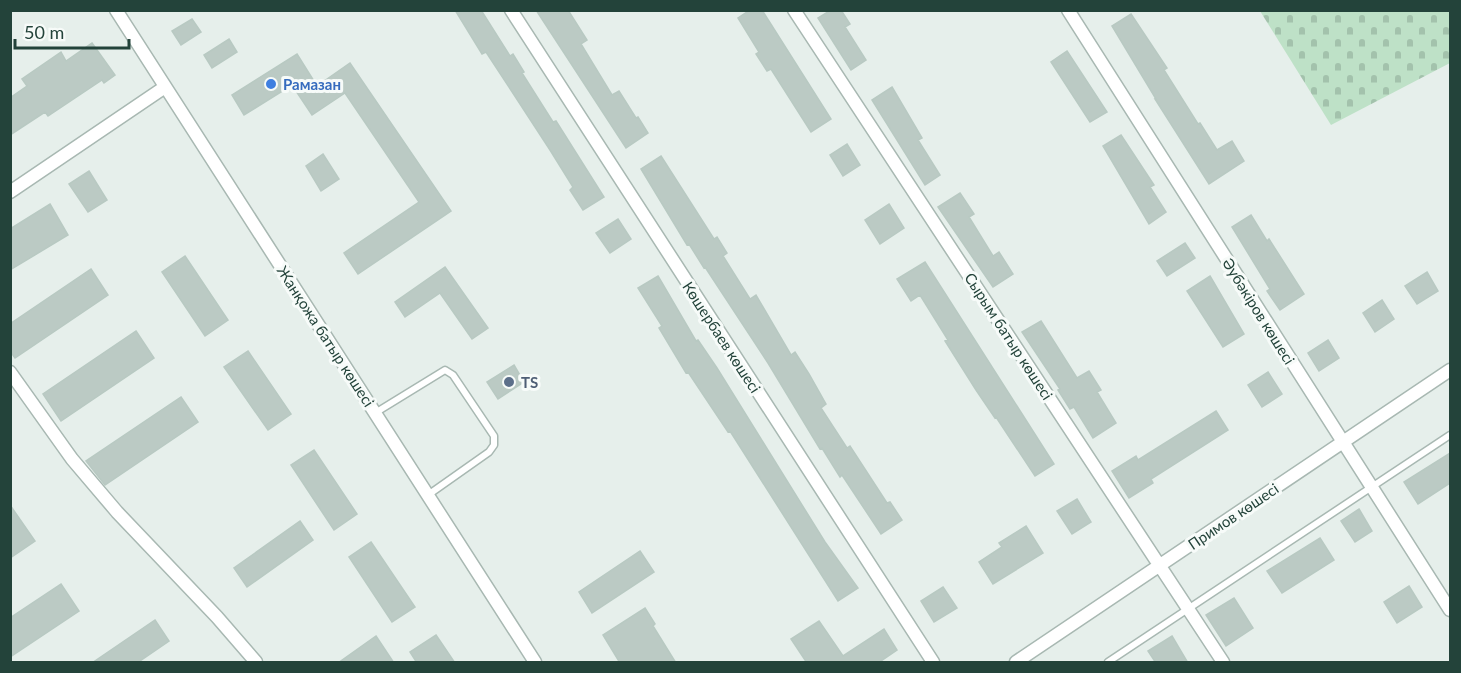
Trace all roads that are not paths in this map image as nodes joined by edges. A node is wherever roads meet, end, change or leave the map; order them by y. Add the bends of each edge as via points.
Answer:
1 (116, 10) edge
2 (511, 10) edge
3 (794, 10) edge
4 (1068, 10) edge
5 (165, 87) junction
6 (10, 192) edge
7 (1450, 370) edge
8 (10, 372) edge
9 (375, 413) junction
10 (1450, 435) edge
11 (1342, 443) junction
12 (1371, 487) junction
13 (427, 495) junction
14 (1160, 565) junction
15 (1189, 610) junction
16 (1450, 610) edge
17 (256, 663) edge
18 (535, 663) edge
19 (933, 663) edge
20 (1016, 663) edge
21 (1108, 663) edge
22 (1223, 663) edge

1 - 5 street, Жанқожа батыр көшесі
2 - 19 street, Көшербаев көшесі
3 - 14 street, Сырым батыр көшесі
4 - 11 street, Әубәкіров көшесі
5 - 6 street
5 - 9 street, Жанқожа батыр көшесі
7 - 11 street, Примов көшесі
8 - 17 street via 109,503
9 - 13 street, Жанқожа батыр көшесі
9 - 13 lane via 445,370 453,375 494,436 489,452
10 - 12 lane
11 - 12 street, Әубәкіров көшесі
11 - 14 street, Примов көшесі
12 - 15 lane
12 - 16 street, Әубәкіров көшесі
13 - 18 street, Жанқожа батыр көшесі
14 - 15 street, Сырым батыр көшесі
14 - 20 street, Примов көшесі
15 - 21 lane
15 - 22 street, Сырым батыр көшесі

